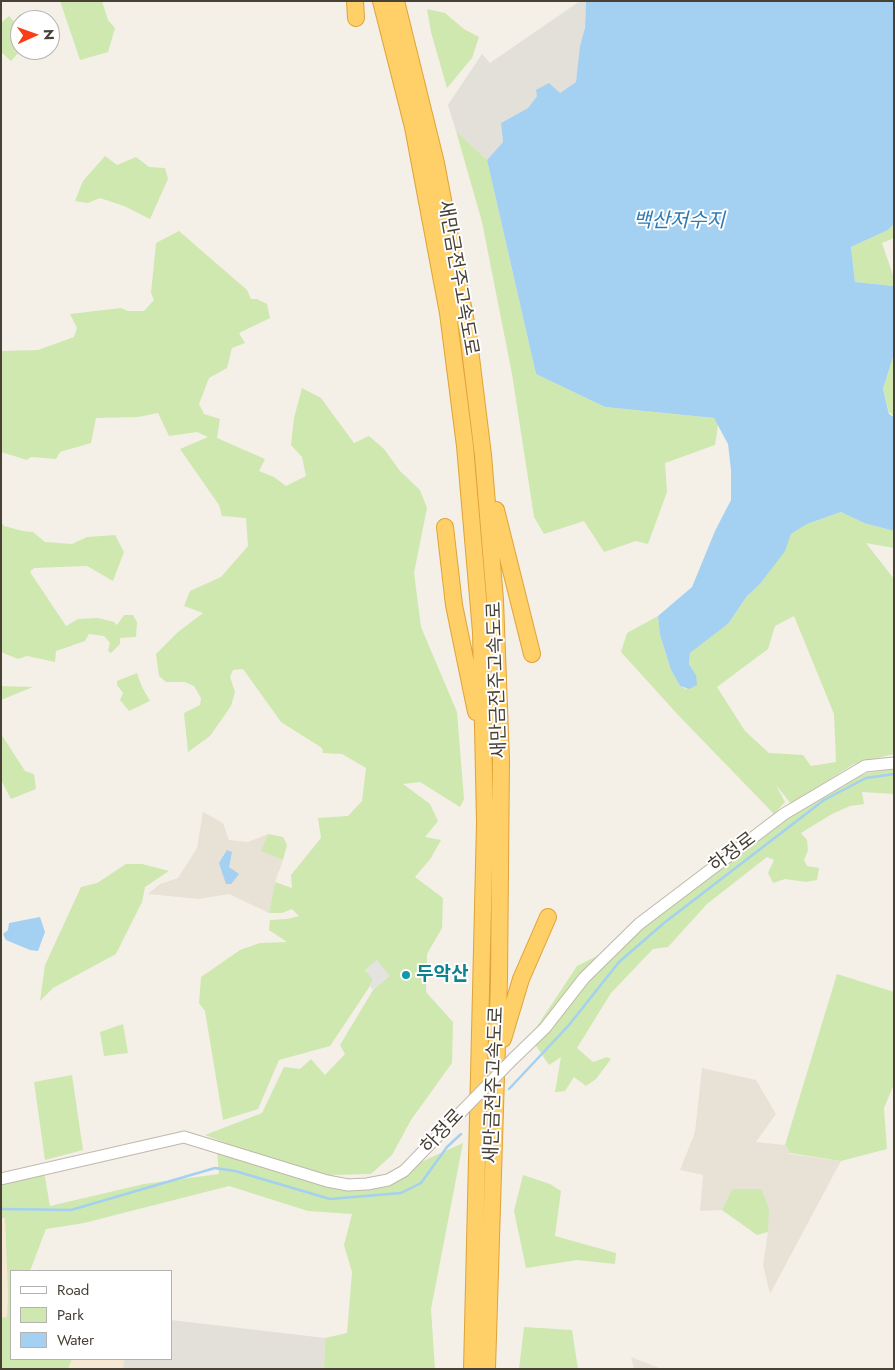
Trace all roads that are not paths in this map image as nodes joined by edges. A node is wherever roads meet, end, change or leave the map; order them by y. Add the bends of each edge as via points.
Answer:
1 (355, 1) edge
2 (381, 1) edge
3 (396, 1) edge
4 (356, 18) dead end
5 (483, 455) junction
6 (445, 527) dead end
7 (532, 654) dead end
8 (894, 763) edge
9 (485, 802) junction
10 (548, 917) dead end
11 (496, 1068) junction
12 (1, 1179) edge
13 (472, 1369) edge
14 (487, 1369) edge

1 - 4 highway
2 - 9 highway, 새만금전주고속도로 via 426,191 451,332 475,548 484,698
3 - 5 highway, 새만금전주고속도로 via 446,211 468,334
5 - 7 highway
5 - 11 highway, 새만금전주고속도로 via 496,600 501,760
6 - 9 highway via 454,605 475,706
8 - 12 street, 하정로, bridge via 865,766 784,814 638,924 584,978 545,1028 404,1171 388,1180 348,1185 327,1181 184,1137
9 - 13 highway, 새만금전주고속도로
10 - 11 highway via 521,978
11 - 14 highway, 새만금전주고속도로

